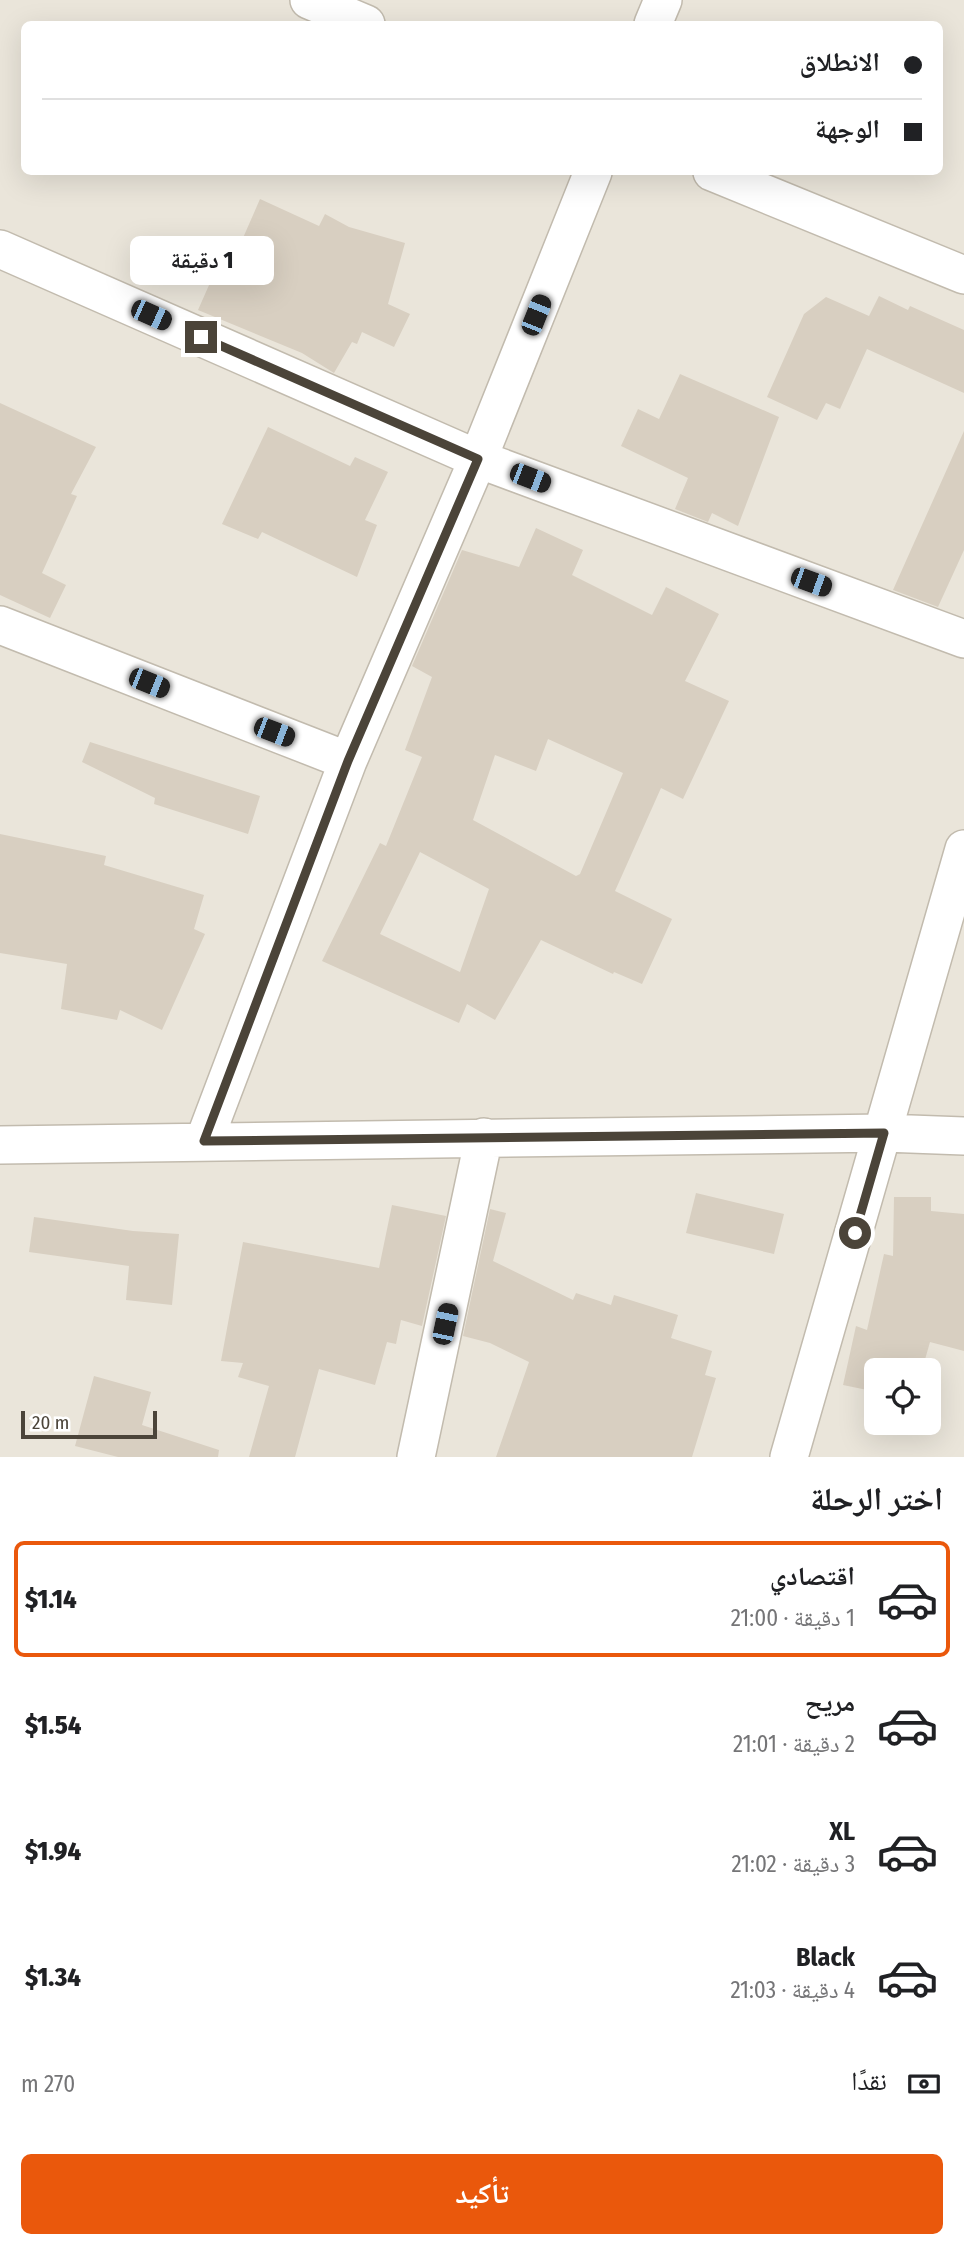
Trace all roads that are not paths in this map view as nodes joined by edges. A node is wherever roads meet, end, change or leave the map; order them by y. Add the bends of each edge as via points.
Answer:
1 (309, 0) edge
2 (663, 0) edge
3 (359, 21) edge
4 (654, 21) edge
5 (592, 175) edge
6 (719, 175) edge
7 (0, 249) edge
8 (964, 275) edge
9 (478, 459) junction
10 (0, 625) edge
11 (964, 639) edge
12 (348, 761) junction
13 (964, 849) edge
14 (884, 1133) junction
15 (964, 1136) edge
16 (484, 1137) junction
17 (204, 1141) junction
18 (0, 1145) edge
19 (416, 1457) edge
20 (789, 1457) edge

1 - 3 street
2 - 4 street
5 - 9 street
6 - 8 street
7 - 9 street
9 - 11 street
9 - 12 street
10 - 12 street
12 - 17 street
13 - 14 street
14 - 15 street
14 - 16 street
14 - 20 street
16 - 17 street
16 - 19 street
17 - 18 street

